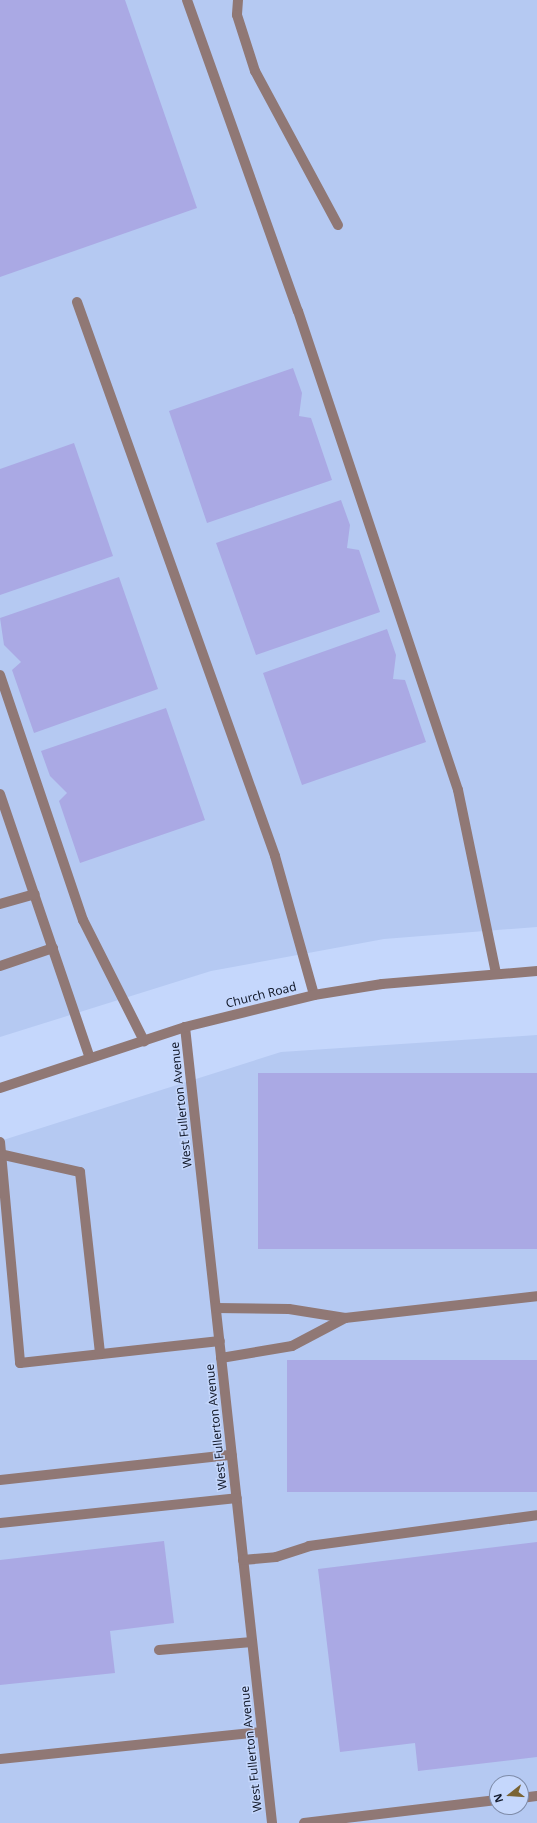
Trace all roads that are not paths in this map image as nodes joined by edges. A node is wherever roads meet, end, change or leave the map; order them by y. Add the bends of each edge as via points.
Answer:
1 (187, 0) edge
2 (238, 0) edge
3 (338, 225) dead end
4 (77, 302) dead end
5 (0, 675) edge
6 (0, 794) edge
7 (35, 894) junction
8 (0, 904) edge
9 (53, 948) junction
10 (0, 966) edge
11 (537, 970) edge
12 (496, 974) junction
13 (314, 995) junction
14 (186, 1027) junction
15 (144, 1041) junction
16 (90, 1058) junction
17 (0, 1088) edge
18 (0, 1142) edge
19 (4, 1156) junction
20 (537, 1296) edge
21 (216, 1308) junction
22 (345, 1318) junction
23 (220, 1341) junction
24 (100, 1354) junction
25 (221, 1358) junction
26 (232, 1455) junction
27 (0, 1480) edge
28 (237, 1498) junction
29 (537, 1515) edge
30 (0, 1523) edge
31 (243, 1560) junction
32 (252, 1642) junction
33 (159, 1650) dead end
34 (262, 1732) junction
35 (0, 1759) edge
36 (489, 1801) edge
37 (272, 1823) edge
38 (304, 1823) edge

1 - 12 street via 298,310 458,790
2 - 3 street via 237,15 256,71
4 - 13 street via 275,856
5 - 15 street via 83,920
6 - 7 street
7 - 8 street
7 - 9 street
9 - 10 street
9 - 16 street
11 - 12 street, Church Road
12 - 13 street, Church Road via 382,984
13 - 14 street, Church Road
14 - 15 street, Church Road
14 - 21 street, West Fullerton Avenue
15 - 16 street, Church Road
16 - 17 street, Church Road
18 - 19 street
19 - 24 street via 80,1172
19 - 24 street via 20,1363
20 - 22 street
21 - 22 street via 289,1309
21 - 23 street, West Fullerton Avenue
22 - 25 street via 292,1346
23 - 24 street
23 - 25 street, West Fullerton Avenue
25 - 26 street, West Fullerton Avenue
26 - 27 street
26 - 28 street, West Fullerton Avenue
28 - 30 street
28 - 31 street, West Fullerton Avenue
29 - 31 street via 309,1546 276,1557
31 - 32 street, West Fullerton Avenue
32 - 33 street
32 - 34 street, West Fullerton Avenue
34 - 35 street
34 - 37 street, West Fullerton Avenue
36 - 38 street

